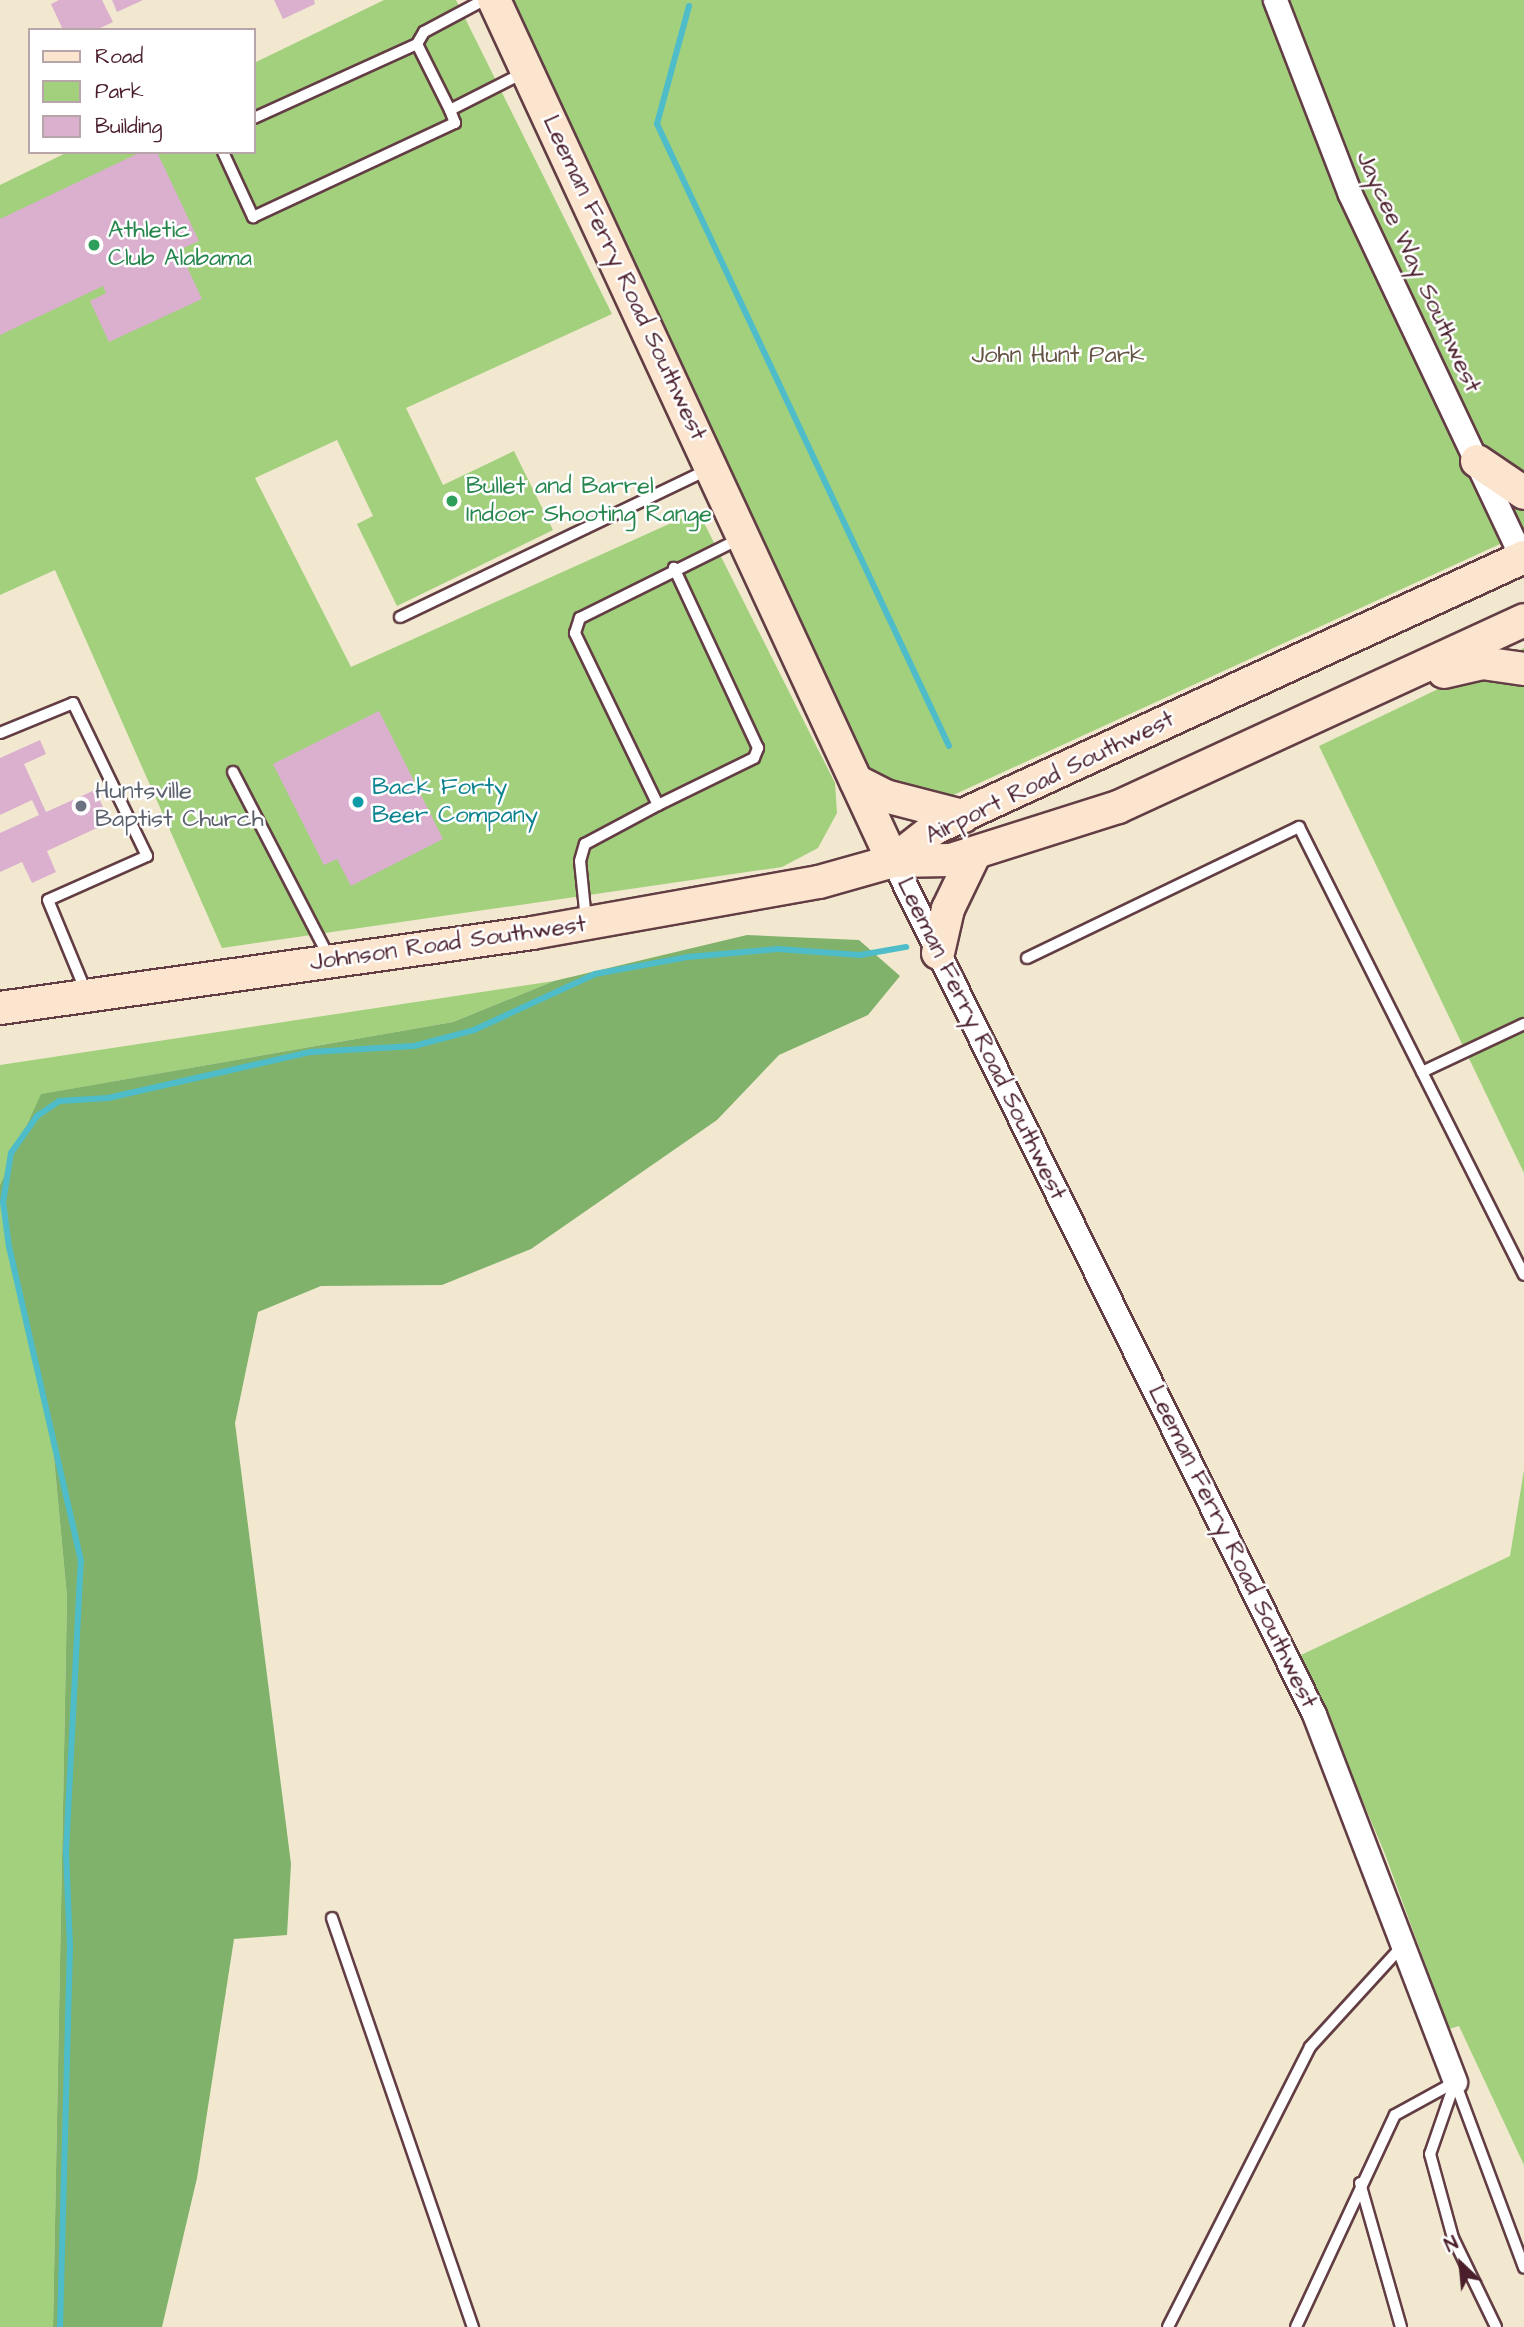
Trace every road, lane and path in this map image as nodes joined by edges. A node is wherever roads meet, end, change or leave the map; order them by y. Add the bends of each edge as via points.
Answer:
1 (484, 0) edge
2 (494, 0) edge
3 (1275, 0) edge
4 (417, 44) junction
5 (528, 71) junction
6 (450, 110) junction
7 (256, 117) edge
8 (224, 154) edge
9 (1477, 461) junction
10 (711, 468) junction
11 (1524, 493) edge
12 (743, 537) junction
13 (1523, 559) edge
14 (674, 568) junction
15 (400, 617) dead end
16 (1524, 620) edge
17 (1524, 669) edge
18 (1395, 682) junction
19 (0, 733) edge
20 (233, 772) dead end
21 (856, 781) junction
22 (658, 804) junction
23 (963, 816) junction
24 (975, 853) junction
25 (893, 861) junction
26 (587, 923) junction
27 (939, 953) junction
28 (1027, 958) dead end
29 (331, 961) junction
30 (88, 995) junction
31 (0, 1008) edge
32 (1524, 1024) edge
33 (1422, 1072) junction
34 (1524, 1275) edge
35 (332, 1917) dead end
36 (1403, 1945) junction
37 (1455, 2082) junction
38 (1360, 2183) junction
39 (1524, 2268) edge
40 (473, 2327) edge
41 (1168, 2327) edge
42 (1296, 2327) edge
43 (1401, 2327) edge
44 (1496, 2327) edge

1 - 4 lane via 424,32
2 - 5 street, Leeman Ferry Road Southwest
3 - 9 street, Jaycee Way Southwest via 1349,192
4 - 6 lane
4 - 7 lane
5 - 6 lane
5 - 10 street, Leeman Ferry Road Southwest
6 - 8 lane via 455,123 253,217
9 - 11 street
9 - 13 street, Jaycee Way Southwest
10 - 12 street, Leeman Ferry Road Southwest
10 - 15 lane
12 - 14 lane
12 - 21 street, Leeman Ferry Road Southwest
13 - 23 street, Airport Road Southwest
14 - 22 lane via 604,601 580,618 575,633
14 - 22 lane via 758,748 754,758
16 - 18 street, Airport Road Southwest
17 - 18 street via 1482,663
18 - 24 street, Airport Road Southwest via 1118,807
19 - 30 lane via 73,703 147,856 48,901
20 - 29 lane
21 - 23 street via 897,800
21 - 25 street, Leeman Ferry Road Southwest
22 - 26 lane via 585,844 580,861
23 - 25 street, Airport Road Southwest
24 - 25 street, Airport Road Southwest via 951,860
24 - 27 street via 948,909
25 - 26 street, Johnson Road Southwest via 819,882
25 - 27 street, Leeman Ferry Road Southwest
26 - 29 street, Johnson Road Southwest
27 - 36 street, Leeman Ferry Road Southwest via 1314,1714
28 - 33 lane via 1299,827
29 - 30 street, Johnson Road Southwest
30 - 31 street, Johnson Road Southwest
32 - 33 lane
33 - 34 lane
35 - 40 lane
36 - 37 street, Leeman Ferry Road Southwest
36 - 41 lane via 1310,2047
37 - 38 lane via 1395,2115
37 - 39 lane
37 - 44 lane via 1430,2154 1453,2238
38 - 42 lane
38 - 43 lane

